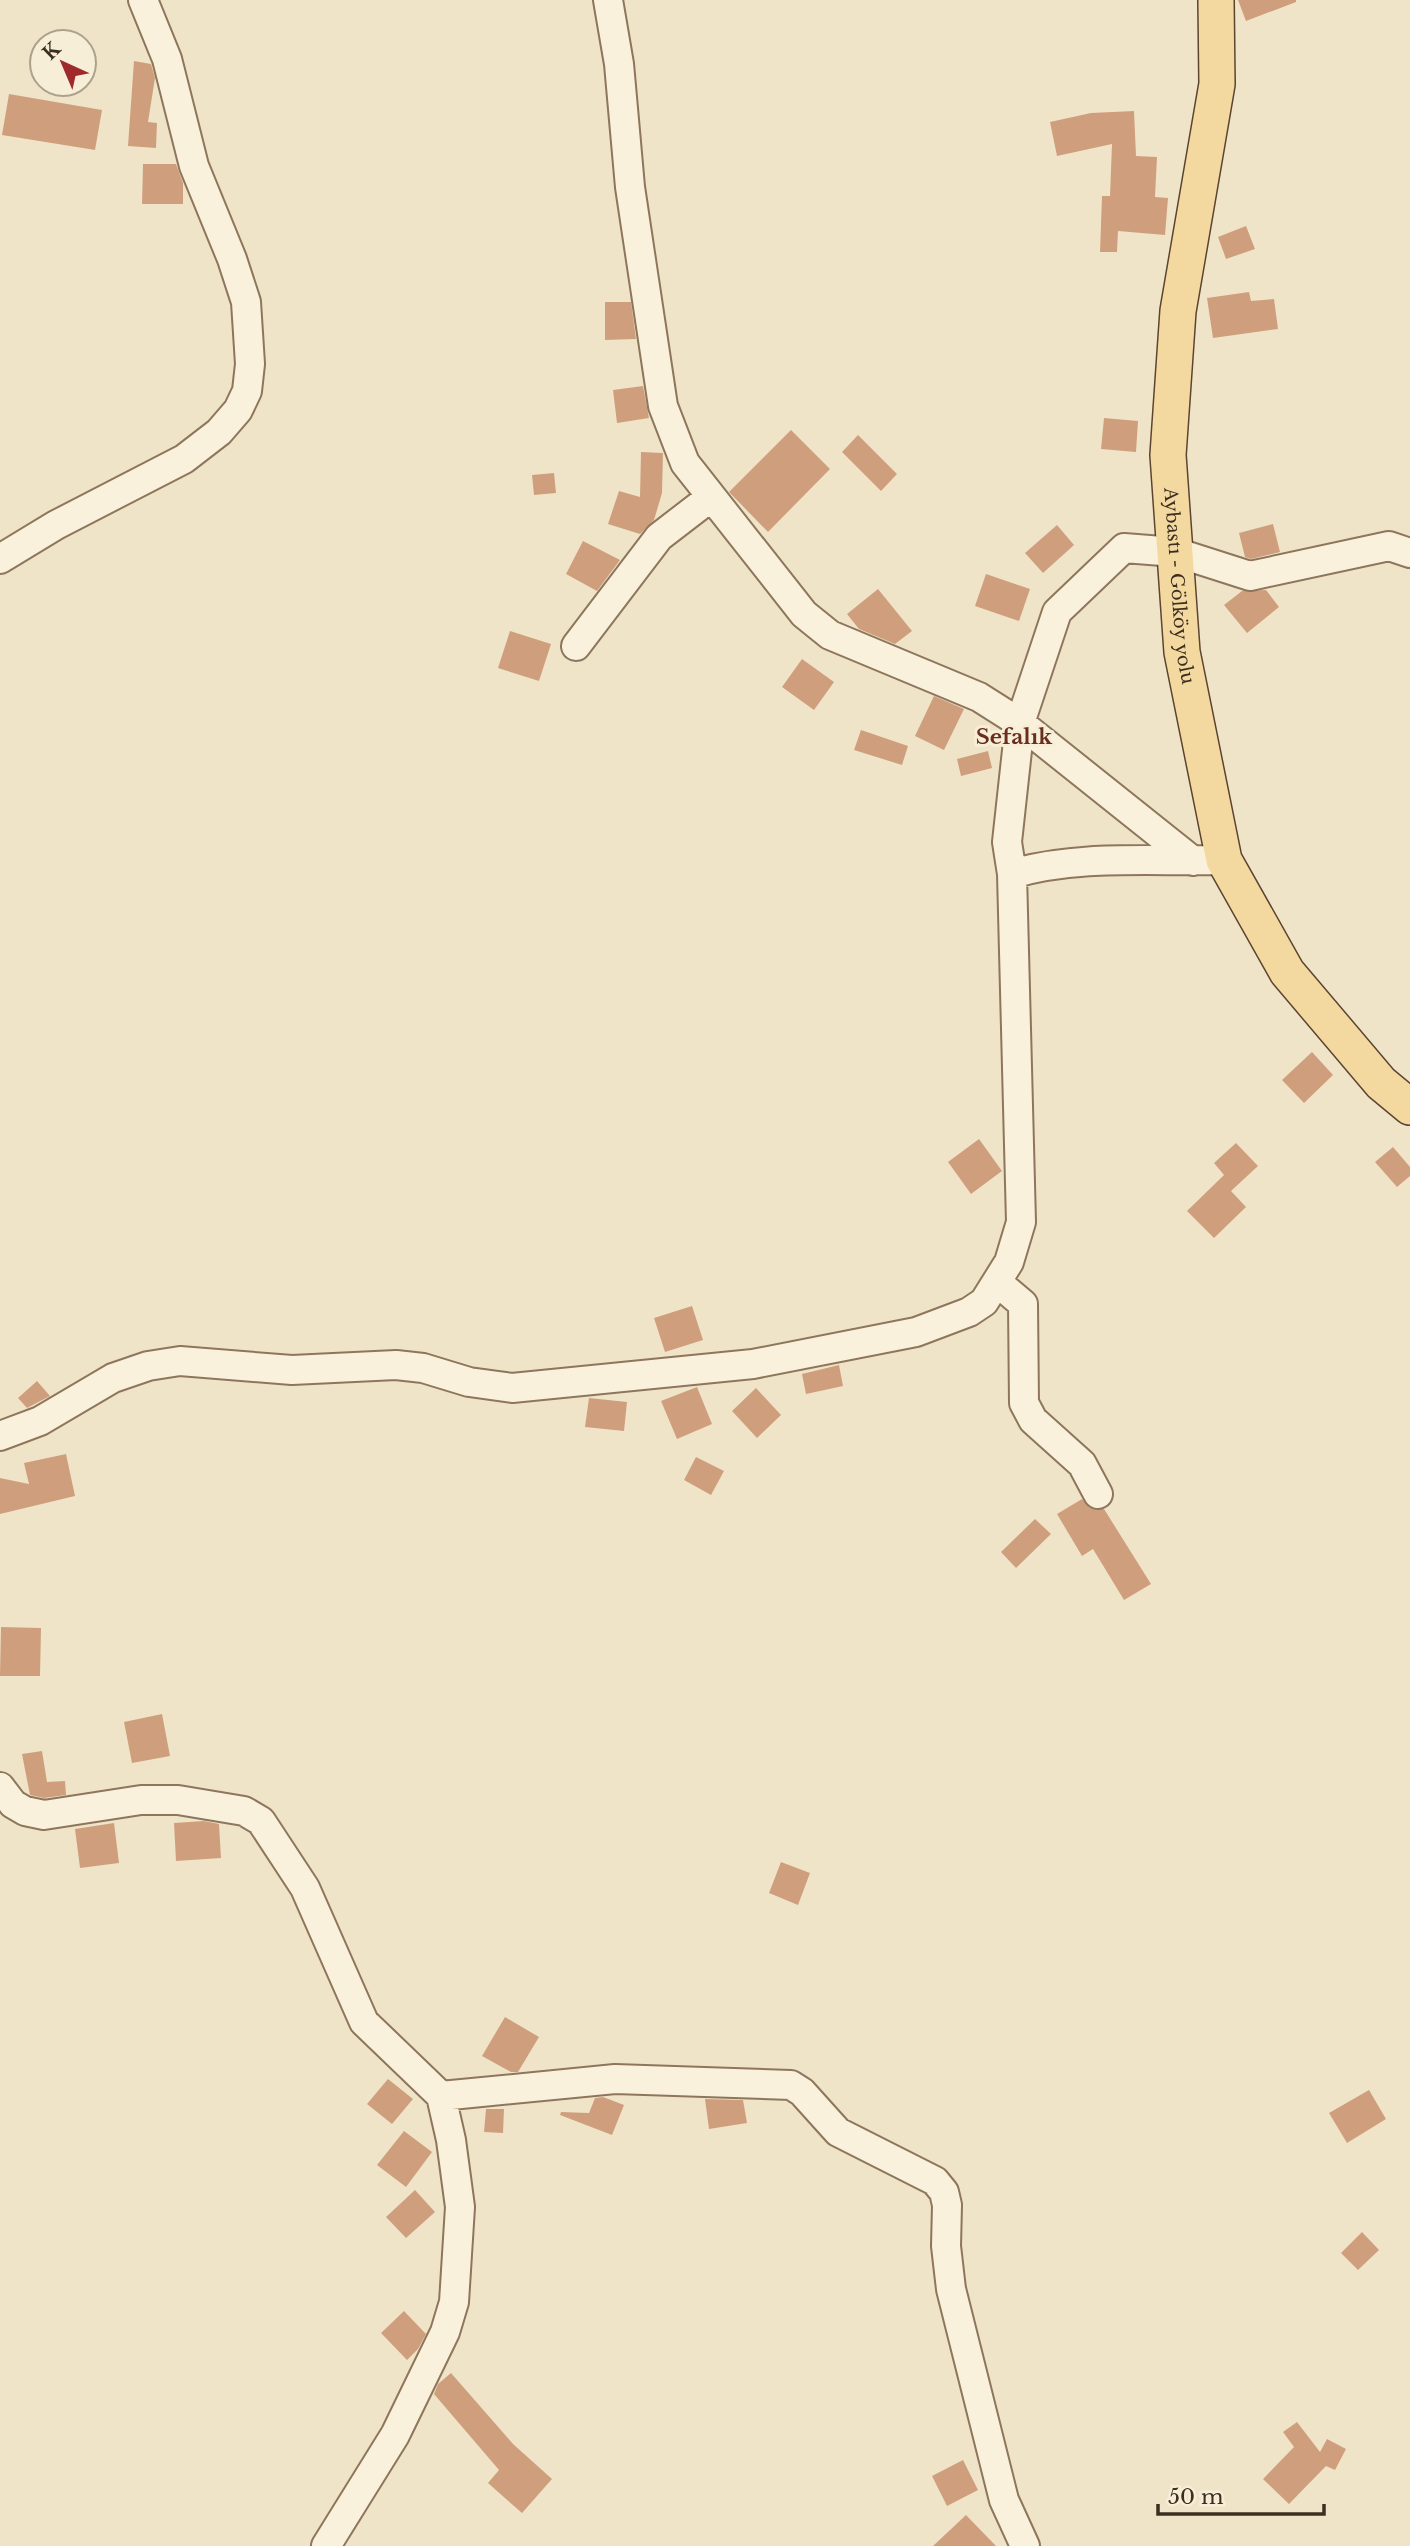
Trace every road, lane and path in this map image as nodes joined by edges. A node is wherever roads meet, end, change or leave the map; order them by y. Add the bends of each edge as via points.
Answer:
1 (143, 0) edge
2 (608, 0) edge
3 (1216, 0) edge
4 (711, 497) junction
5 (1175, 552) junction
6 (1410, 553) edge
7 (0, 559) edge
8 (576, 646) dead end
9 (1020, 723) junction
10 (1209, 860) junction
11 (1012, 874) junction
12 (1410, 1107) edge
13 (997, 1282) junction
14 (0, 1436) edge
15 (1098, 1494) dead end
16 (0, 1787) edge
17 (441, 2096) junction
18 (326, 2546) edge
19 (1025, 2546) edge

1 - 7 street via 167,59 194,166 246,302 247,391 238,411 219,432 184,459
2 - 4 street via 663,405 685,463
3 - 5 main road, Aybastı - Gölköy yolu via 1217,84 1178,311 1168,455
4 - 8 street via 659,537
4 - 9 street via 804,614 830,635 945,680
5 - 6 street via 1250,576 1389,546
5 - 9 street via 1124,548 1057,612
5 - 10 main road, Aybastı - Gölköy yolu via 1182,652
9 - 10 street
9 - 11 street via 1007,842
10 - 11 street via 1066,864
10 - 12 main road, Aybastı - Gölköy yolu via 1287,972 1381,1083
11 - 13 street via 1021,1222 1009,1262
13 - 14 street via 969,1312 916,1332 753,1364 557,1385 512,1388 396,1365 292,1370 180,1362 148,1366 113,1378 40,1422
13 - 15 street via 1023,1304 1024,1403 1032,1420 1082,1464
16 - 17 street via 13,1804 44,1815 141,1800 177,1800 244,1811 261,1821 305,1888 364,2022
17 - 18 street via 460,2207 454,2302 395,2435
17 - 19 street via 615,2079 791,2085 838,2132 935,2181 947,2205 951,2289 1004,2500

